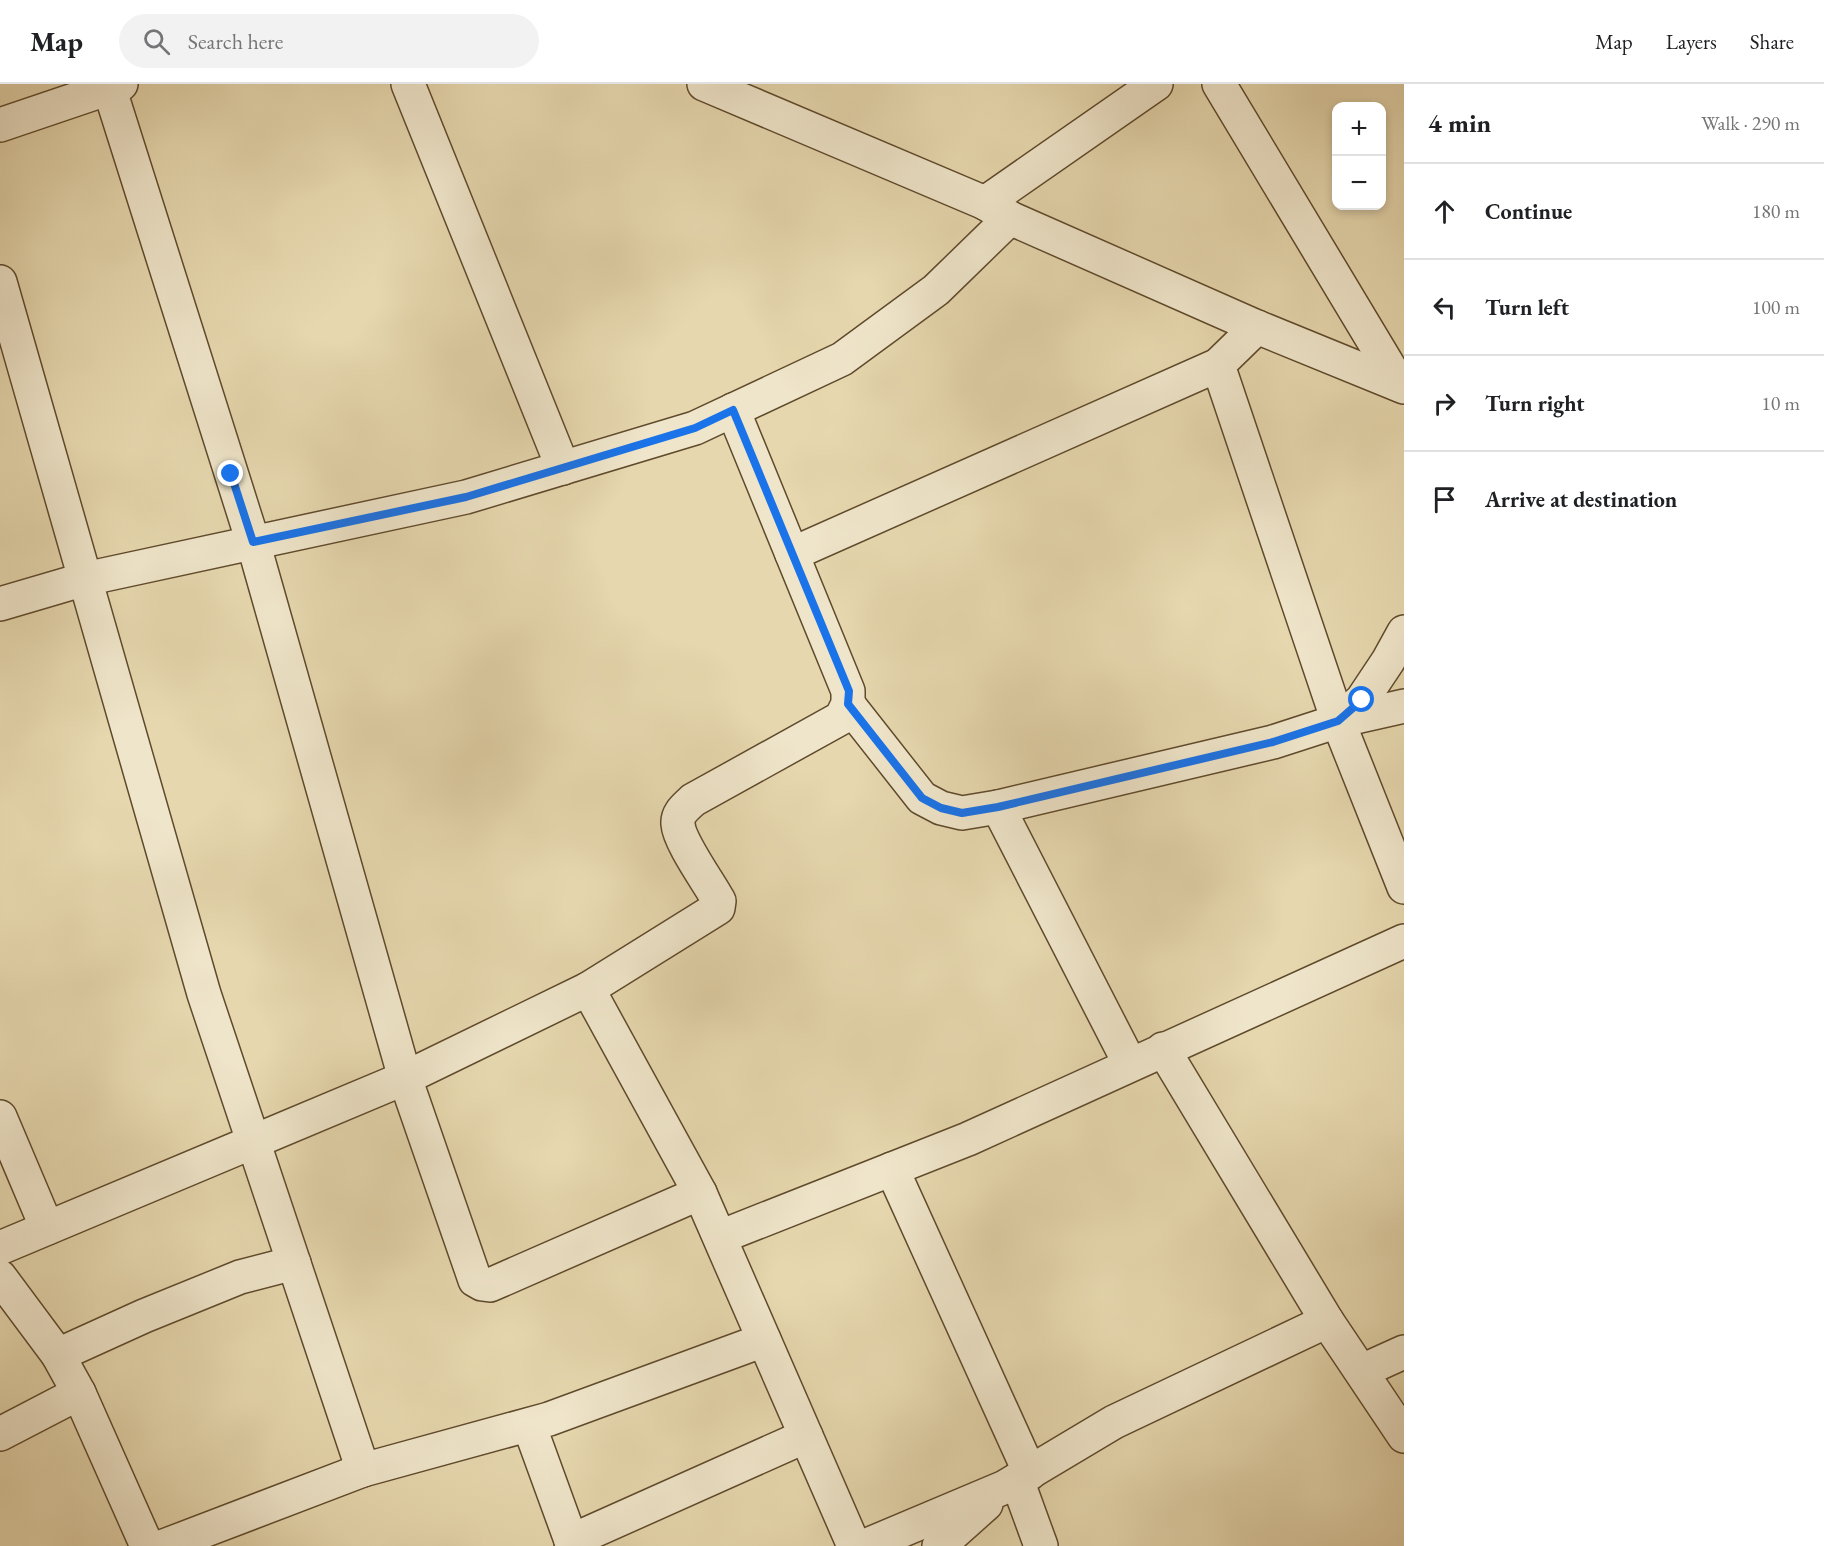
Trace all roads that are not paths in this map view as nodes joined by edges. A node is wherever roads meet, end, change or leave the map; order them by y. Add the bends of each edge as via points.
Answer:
1 (408, 84) edge
2 (704, 84) edge
3 (1156, 84) edge
4 (1219, 84) edge
5 (113, 85) edge
6 (0, 125) edge
7 (997, 211) junction
8 (0, 282) edge
9 (1257, 327) junction
10 (1218, 365) junction
11 (1402, 386) edge
12 (733, 410) junction
13 (563, 468) junction
14 (253, 542) junction
15 (792, 554) junction
16 (85, 579) junction
17 (0, 604) edge
18 (1404, 632) edge
19 (848, 704) junction
20 (1404, 706) edge
21 (1338, 721) junction
22 (998, 807) junction
23 (1404, 887) edge
24 (1404, 941) edge
25 (588, 989) junction
26 (1163, 1049) junction
27 (1130, 1064) junction
28 (405, 1078) junction
29 (0, 1117) edge
30 (253, 1140) junction
31 (892, 1169) junction
32 (700, 1193) junction
33 (47, 1228) junction
34 (720, 1237) junction
35 (0, 1248) edge
36 (294, 1263) junction
37 (0, 1277) edge
38 (1327, 1321) junction
39 (765, 1340) junction
40 (1404, 1352) edge
41 (58, 1355) junction
42 (1362, 1371) junction
43 (78, 1393) junction
44 (529, 1425) junction
45 (0, 1434) edge
46 (806, 1436) junction
47 (1404, 1436) edge
48 (363, 1470) junction
49 (1017, 1480) junction
50 (572, 1544) edge
51 (147, 1546) edge
52 (164, 1546) edge
53 (854, 1546) edge
54 (865, 1546) edge
55 (939, 1546) edge
56 (1041, 1546) edge

1 - 13 street
2 - 7 street
3 - 7 street
4 - 11 street
5 - 6 street
5 - 14 street
7 - 9 street
7 - 12 street via 936,290 842,359
8 - 16 street
9 - 10 street
9 - 11 street
10 - 15 street
10 - 21 street
12 - 13 street via 695,428
12 - 15 street
13 - 14 street via 466,497
14 - 16 street
14 - 28 street
15 - 19 street via 849,691
16 - 17 street
16 - 30 street via 204,994
18 - 21 street via 1362,700
19 - 22 street via 922,798 962,813
19 - 25 street via 841,718 693,800 681,812 678,824 684,842 719,901 718,908
20 - 21 street
21 - 22 street via 1273,742
21 - 23 street
22 - 27 street
24 - 26 street
25 - 28 street
25 - 32 street
26 - 27 street
26 - 38 street
27 - 31 street via 968,1139
28 - 30 street
28 - 32 street via 475,1280 482,1284 490,1285
29 - 33 street
30 - 33 street
30 - 36 street
31 - 34 street
31 - 49 street
32 - 34 street
33 - 35 street
34 - 39 street
36 - 41 street via 240,1277
36 - 48 street
37 - 41 street
38 - 42 street
38 - 49 street via 1114,1422
39 - 44 street
39 - 46 street
40 - 42 street
41 - 43 street
42 - 47 street
43 - 45 street
43 - 51 street
44 - 48 street
44 - 50 street
46 - 50 street
46 - 53 street
48 - 52 street
49 - 54 street
49 - 55 street
49 - 56 street

